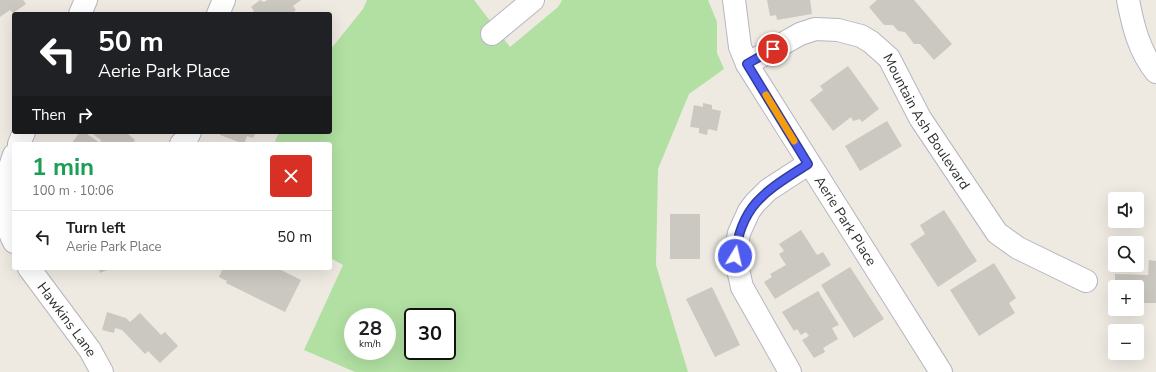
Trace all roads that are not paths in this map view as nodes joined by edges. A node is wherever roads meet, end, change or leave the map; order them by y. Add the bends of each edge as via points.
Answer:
1 (86, 0) edge
2 (224, 0) edge
3 (533, 0) edge
4 (734, 0) edge
5 (1128, 0) edge
6 (81, 12) edge
7 (219, 12) edge
8 (492, 34) dead end
9 (747, 64) junction
10 (1156, 72) edge
11 (189, 134) edge
12 (183, 142) edge
13 (12, 160) edge
14 (808, 164) junction
15 (10, 241) edge
16 (30, 270) edge
17 (1086, 281) dead end
18 (102, 372) edge
19 (790, 372) edge
20 (941, 372) edge

1 - 6 street
2 - 7 street
3 - 8 street
4 - 9 street, Aerie Park Place via 738,42
5 - 10 street via 1132,25 1147,61
9 - 14 street, Aerie Park Place
9 - 17 street, Mountain Ash Boulevard via 800,34 815,29 838,30 871,42 892,62 920,118 997,233 1018,248
11 - 12 street
13 - 15 street via 7,174 5,195
14 - 19 street via 768,190 755,203 739,233 735,256 742,287
14 - 20 street, Aerie Park Place
16 - 18 street, Hawkins Lane via 90,350

